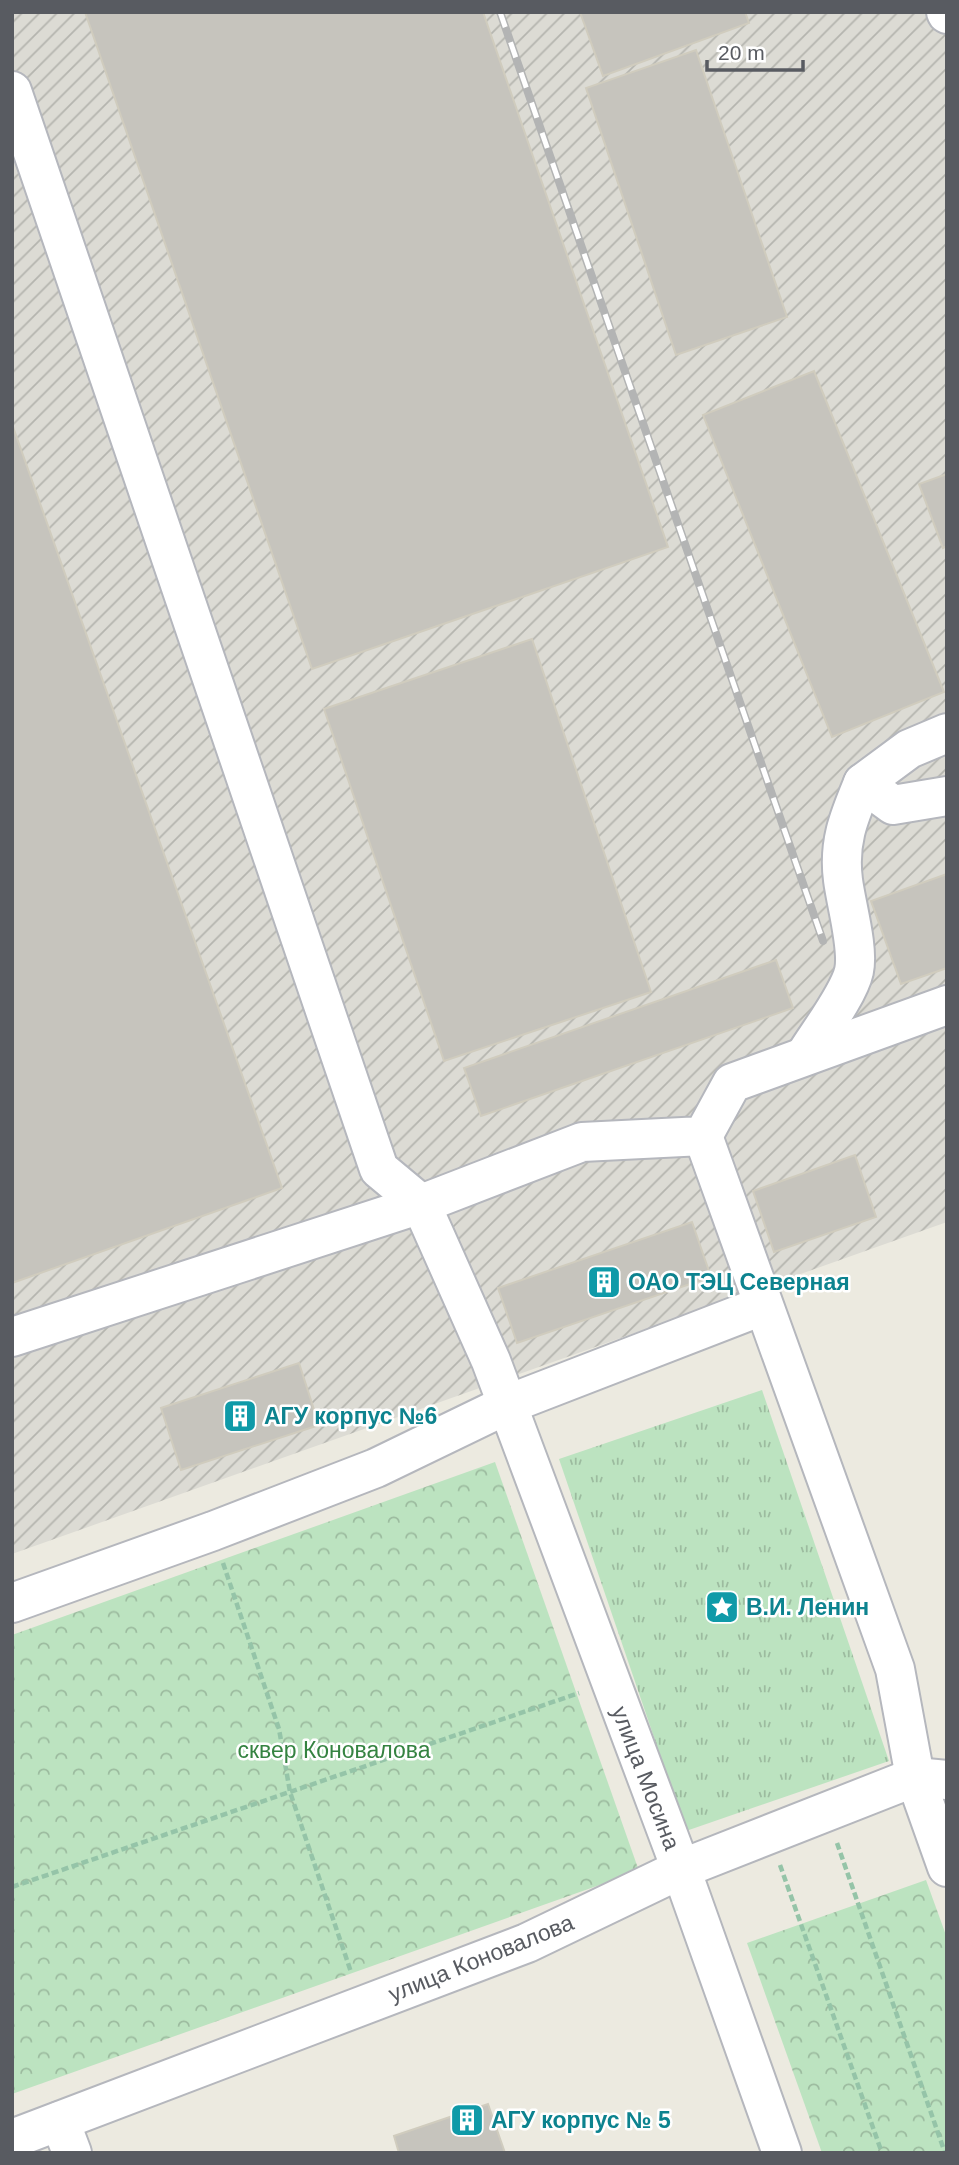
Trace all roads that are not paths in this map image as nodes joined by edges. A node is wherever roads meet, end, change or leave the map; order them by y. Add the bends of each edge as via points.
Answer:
1 (12, 91) edge
2 (947, 733) edge
3 (863, 783) junction
4 (947, 796) edge
5 (947, 1005) edge
6 (806, 1054) junction
7 (703, 1136) junction
8 (421, 1204) junction
9 (762, 1306) junction
10 (12, 1337) edge
11 (506, 1405) junction
12 (12, 1603) edge
13 (931, 1779) edge
14 (947, 1867) edge
15 (681, 1869) junction
16 (66, 2137) edge
17 (12, 2139) edge
18 (782, 2153) edge

1 - 8 street via 379,1169
2 - 3 street via 909,749
3 - 4 street via 893,805
3 - 6 street via 842,834 854,970
5 - 6 street
6 - 7 street via 732,1083
7 - 8 street via 582,1142
7 - 9 street
8 - 10 street
8 - 11 street, улица Мосина
9 - 11 street
9 - 13 street
11 - 12 street via 376,1468
11 - 15 street, улица Мосина
13 - 14 street
13 - 15 street, улица Коновалова via 826,1812
15 - 16 street, улица Коновалова via 527,1943 362,2006
15 - 18 street, улица Мосина
16 - 17 street, улица Коновалова

